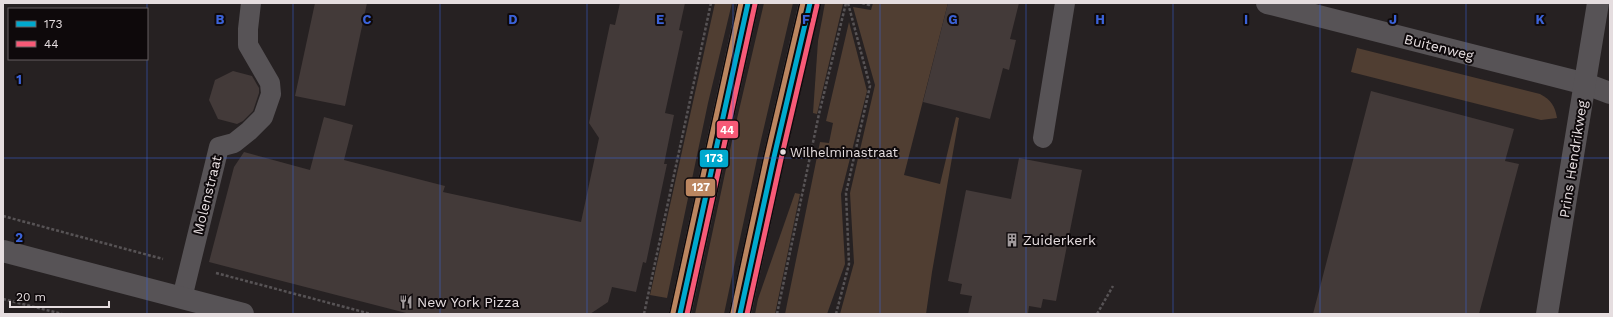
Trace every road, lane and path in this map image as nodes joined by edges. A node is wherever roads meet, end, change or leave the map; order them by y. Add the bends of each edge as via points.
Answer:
1 (251, 3) edge
2 (711, 3) edge
3 (748, 3) edge
4 (810, 3) edge
5 (847, 3) edge
6 (862, 3) edge
7 (869, 3) edge
8 (1065, 3) edge
9 (1268, 3) edge
10 (1598, 3) edge
11 (1586, 84) junction
12 (1610, 93) edge
13 (1043, 138) dead end
14 (3, 251) edge
15 (1113, 286) dead end
16 (182, 298) junction
17 (3, 299) edge
18 (62, 314) edge
19 (243, 314) edge
20 (644, 314) edge
21 (680, 314) edge
22 (740, 314) edge
23 (777, 314) edge
24 (836, 314) edge
25 (1097, 314) edge
26 (1547, 314) edge

1 - 16 lane, Molenstraat via 248,45 270,83 271,94 263,117 234,142 219,147
2 - 20 path
3 - 21 street
4 - 22 street
5 - 23 path via 819,114
5 - 24 path via 870,86 846,193 850,264
6 - 7 path
8 - 13 lane
9 - 11 street, Buitenweg
10 - 11 street, Prins Hendrikweg
11 - 12 street, Buitenweg
11 - 26 street, Prins Hendrikweg
14 - 16 street
15 - 25 path
16 - 19 street
17 - 18 path

